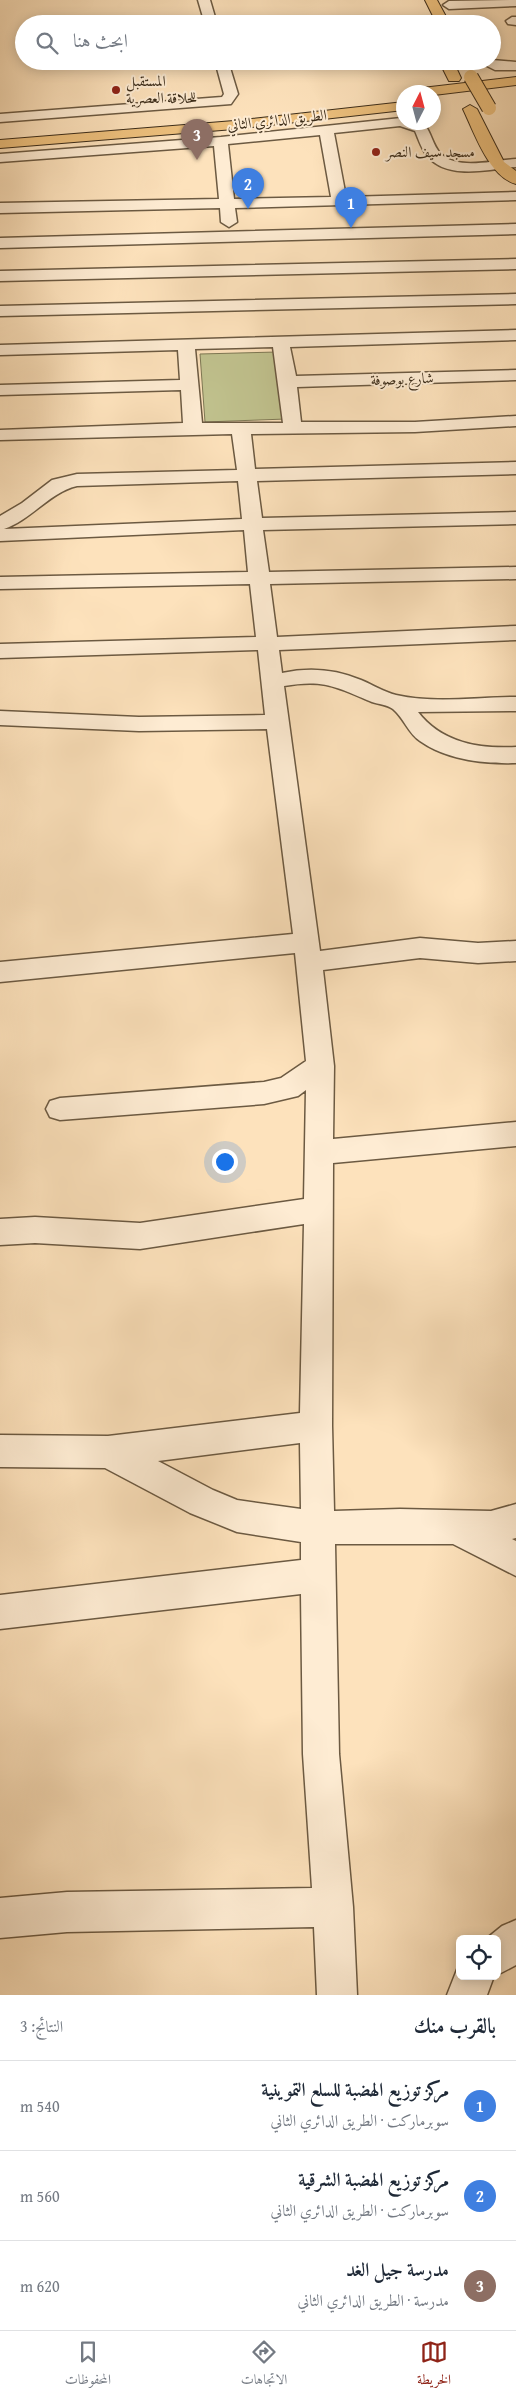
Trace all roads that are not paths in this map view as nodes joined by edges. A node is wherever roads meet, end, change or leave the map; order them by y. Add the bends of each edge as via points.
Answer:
1 (204, 0) edge
2 (417, 0) edge
3 (431, 0) edge
4 (516, 2) edge
5 (448, 3) edge
6 (208, 15) edge
7 (424, 15) edge
8 (439, 15) edge
9 (454, 15) edge
10 (224, 70) edge
11 (450, 70) edge
12 (468, 70) edge
13 (516, 81) edge
14 (441, 90) edge
15 (516, 92) edge
16 (396, 96) edge
17 (441, 101) edge
18 (396, 107) edge
19 (491, 113) dead end
20 (0, 118) edge
21 (326, 130) junction
22 (0, 132) edge
23 (500, 136) dead end
24 (221, 141) junction
25 (0, 144) edge
26 (0, 158) edge
27 (510, 169) edge
28 (516, 196) edge
29 (339, 201) junction
30 (228, 204) junction
31 (0, 208) edge
32 (516, 229) edge
33 (229, 238) junction
34 (0, 243) edge
35 (516, 264) edge
36 (238, 270) junction
37 (0, 276) edge
38 (516, 299) edge
39 (241, 307) junction
40 (0, 311) edge
41 (516, 336) edge
42 (245, 342) junction
43 (281, 342) junction
44 (186, 345) junction
45 (0, 350) edge
46 (516, 375) edge
47 (288, 382) junction
48 (188, 385) junction
49 (0, 390) edge
50 (516, 421) edge
51 (193, 429) junction
52 (241, 429) junction
53 (293, 429) junction
54 (0, 435) edge
55 (516, 468) edge
56 (247, 476) junction
57 (516, 518) edge
58 (0, 524) edge
59 (253, 524) junction
60 (0, 535) edge
61 (516, 573) edge
62 (260, 577) junction
63 (0, 584) edge
64 (516, 634) edge
65 (318, 642) junction
66 (268, 643) junction
67 (0, 651) edge
68 (319, 675) junction
69 (272, 682) junction
70 (400, 703) junction
71 (516, 704) edge
72 (0, 718) edge
73 (276, 722) junction
74 (516, 755) edge
75 (516, 951) edge
76 (308, 952) junction
77 (0, 972) edge
78 (320, 1066) junction
79 (60, 1109) dead end
80 (516, 1134) edge
81 (320, 1152) junction
82 (318, 1209) junction
83 (0, 1232) edge
84 (316, 1426) junction
85 (0, 1451) edge
86 (108, 1452) junction
87 (516, 1521) edge
88 (318, 1528) junction
89 (458, 1528) junction
90 (516, 1559) edge
91 (319, 1575) junction
92 (0, 1612) edge
93 (333, 1907) junction
94 (0, 1918) edge
95 (516, 1940) edge
96 (501, 1952) edge
97 (473, 1980) edge
98 (337, 1995) edge
99 (467, 1995) edge

1 - 6 street
2 - 7 main road
3 - 8 main road
4 - 5 street
5 - 9 street
10 - 20 street via 231,94 226,101
11 - 27 main road via 470,109
12 - 19 main road, bridge
13 - 14 main road
15 - 17 main road
16 - 22 main road, الطريق الدائري الثاني
18 - 25 main road, الطريق الدائري الثاني via 234,125
21 - 24 street
21 - 27 street via 401,122 420,128 434,156 441,161
21 - 29 street
23 - 27 main road
24 - 26 street
24 - 30 street
28 - 29 street
29 - 30 street
30 - 31 street
30 - 33 street
32 - 33 street
33 - 34 street
33 - 36 street
35 - 36 street
36 - 37 street
36 - 39 street
38 - 39 street
39 - 40 street
39 - 42 street
41 - 43 street
42 - 43 street
42 - 44 street
43 - 47 street
44 - 45 street
44 - 48 street
46 - 47 street, شارع بوصوفة
47 - 53 street
48 - 49 street
48 - 51 street
50 - 53 street
51 - 52 street
51 - 54 street
52 - 53 street
52 - 56 street
55 - 56 street
56 - 58 street via 68,481
56 - 59 street
57 - 59 street
59 - 60 street
59 - 62 street
61 - 62 street
62 - 63 street
62 - 66 street
64 - 65 street
65 - 66 street
65 - 68 street
66 - 67 street
66 - 69 street
68 - 69 street
68 - 70 street
69 - 73 street
70 - 71 street
70 - 74 street via 420,730 450,747 478,754
72 - 73 street via 139,724
73 - 76 street
75 - 76 street via 478,953 420,948
76 - 77 street
76 - 78 street
78 - 79 street via 288,1088 264,1093
78 - 81 street
80 - 81 street
81 - 82 street
82 - 83 street via 140,1236 41,1229
82 - 84 street
84 - 86 street
84 - 88 street
85 - 86 street
86 - 88 street via 202,1502 237,1516
87 - 89 street via 491,1528
88 - 89 street
88 - 91 street
89 - 90 street
91 - 92 street
91 - 93 street via 321,1754
93 - 94 street via 67,1912
93 - 98 street
95 - 96 street
97 - 99 street

